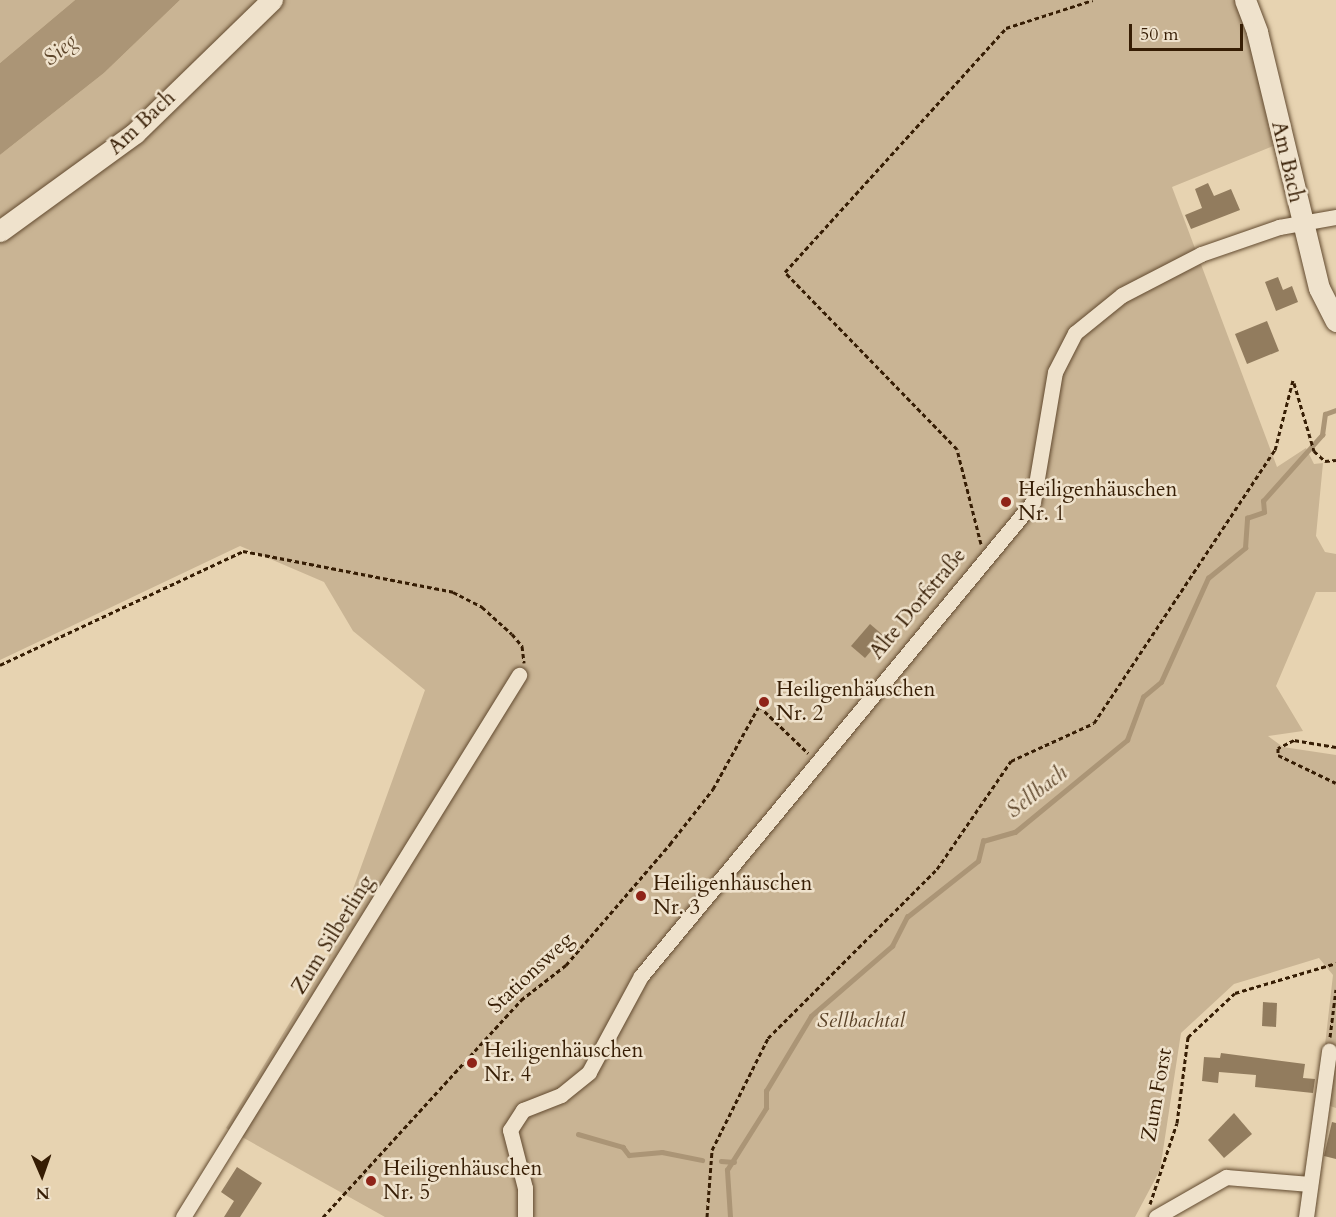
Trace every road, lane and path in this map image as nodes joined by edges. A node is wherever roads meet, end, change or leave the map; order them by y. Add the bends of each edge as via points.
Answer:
1 (272, 0) edge
2 (1093, 0) edge
3 (1245, 0) edge
4 (1336, 217) edge
5 (1300, 222) junction
6 (0, 231) edge
7 (1336, 321) edge
8 (1336, 460) edge
9 (984, 558) junction
10 (0, 665) edge
11 (519, 675) joint
12 (1336, 747) edge
13 (816, 760) junction
14 (1336, 783) edge
15 (1336, 963) edge
16 (1336, 989) edge
17 (1329, 1051) joint
18 (1310, 1184) junction
19 (1151, 1213) edge
20 (183, 1217) edge
21 (323, 1217) edge
22 (525, 1217) edge
23 (707, 1217) edge
24 (1306, 1217) edge

1 - 6 street, Am Bach via 135,133
2 - 9 path via 1006,28 785,273 957,449
3 - 5 street, Am Bach via 1257,32
4 - 5 street, Alte Dorfstraße
5 - 7 street, Am Bach via 1319,288
5 - 9 street, Alte Dorfstraße via 1202,254 1122,295 1075,333 1055,372 1033,502
8 - 23 path via 1325,461 1307,439 1293,380 1275,450 1094,723 1011,761 937,869 768,1038 712,1150
9 - 13 street, Alte Dorfstraße
10 - 11 path via 243,551 453,592 482,607 522,646
11 - 20 street, Zum Silberling
12 - 14 path via 1294,740 1278,748 1278,755
13 - 21 path, Stationsweg via 759,706 713,789 670,844 566,965 521,1000
13 - 22 street, Alte Dorfstraße via 641,976 589,1072 561,1095 523,1110 516,1120 510,1130 525,1188
15 - 19 path, Zum Forst via 1235,993 1188,1037 1177,1123
16 - 17 path
17 - 18 street
18 - 19 street via 1226,1177
18 - 24 street

